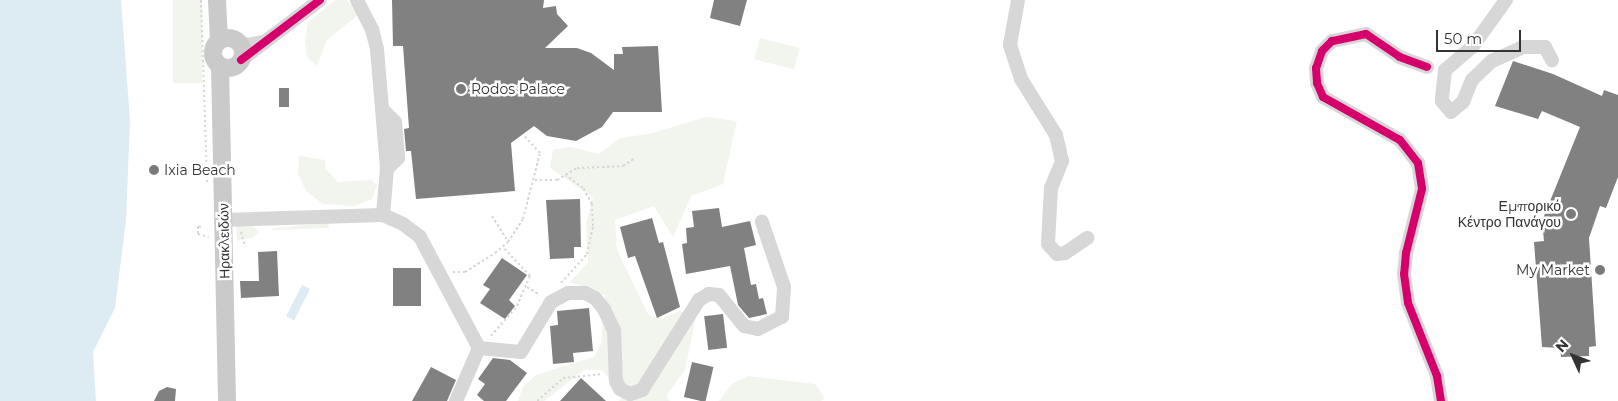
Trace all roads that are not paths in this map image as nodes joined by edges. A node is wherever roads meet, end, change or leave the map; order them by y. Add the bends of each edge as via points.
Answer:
1 (217, 0) edge
2 (320, 0) edge
3 (357, 0) edge
4 (1018, 0) edge
5 (1506, 0) edge
6 (227, 54) junction
7 (1552, 60) dead end
8 (1427, 67) dead end
9 (383, 215) junction
10 (762, 222) dead end
11 (222, 225) junction
12 (1087, 238) dead end
13 (479, 348) junction
14 (227, 401) edge
15 (456, 401) edge
16 (1442, 401) edge

1 - 6 main road, Ηρακλειδών
2 - 6 street via 266,41
3 - 9 street via 377,49 386,169
4 - 12 street via 1010,45 1021,79 1056,135 1062,161 1052,188 1048,244 1057,254 1065,253
5 - 7 street via 1473,46 1445,70 1442,101 1451,112 1463,102 1472,80 1492,61 1524,47 1544,46
6 - 11 main road, Ηρακλειδών
8 - 16 street via 1400,57 1366,34 1332,41 1322,51 1316,68 1317,83 1323,96 1400,140 1418,162 1422,190 1404,274 1408,303 1437,376
9 - 11 street
9 - 13 street via 412,229
10 - 13 street via 784,287 782,317 758,329 744,326 719,295 709,294 699,300 642,390 630,394 620,389 614,380 614,330 604,309 585,293 555,298 521,352
11 - 14 main road, Ηρακλειδών
13 - 15 street

